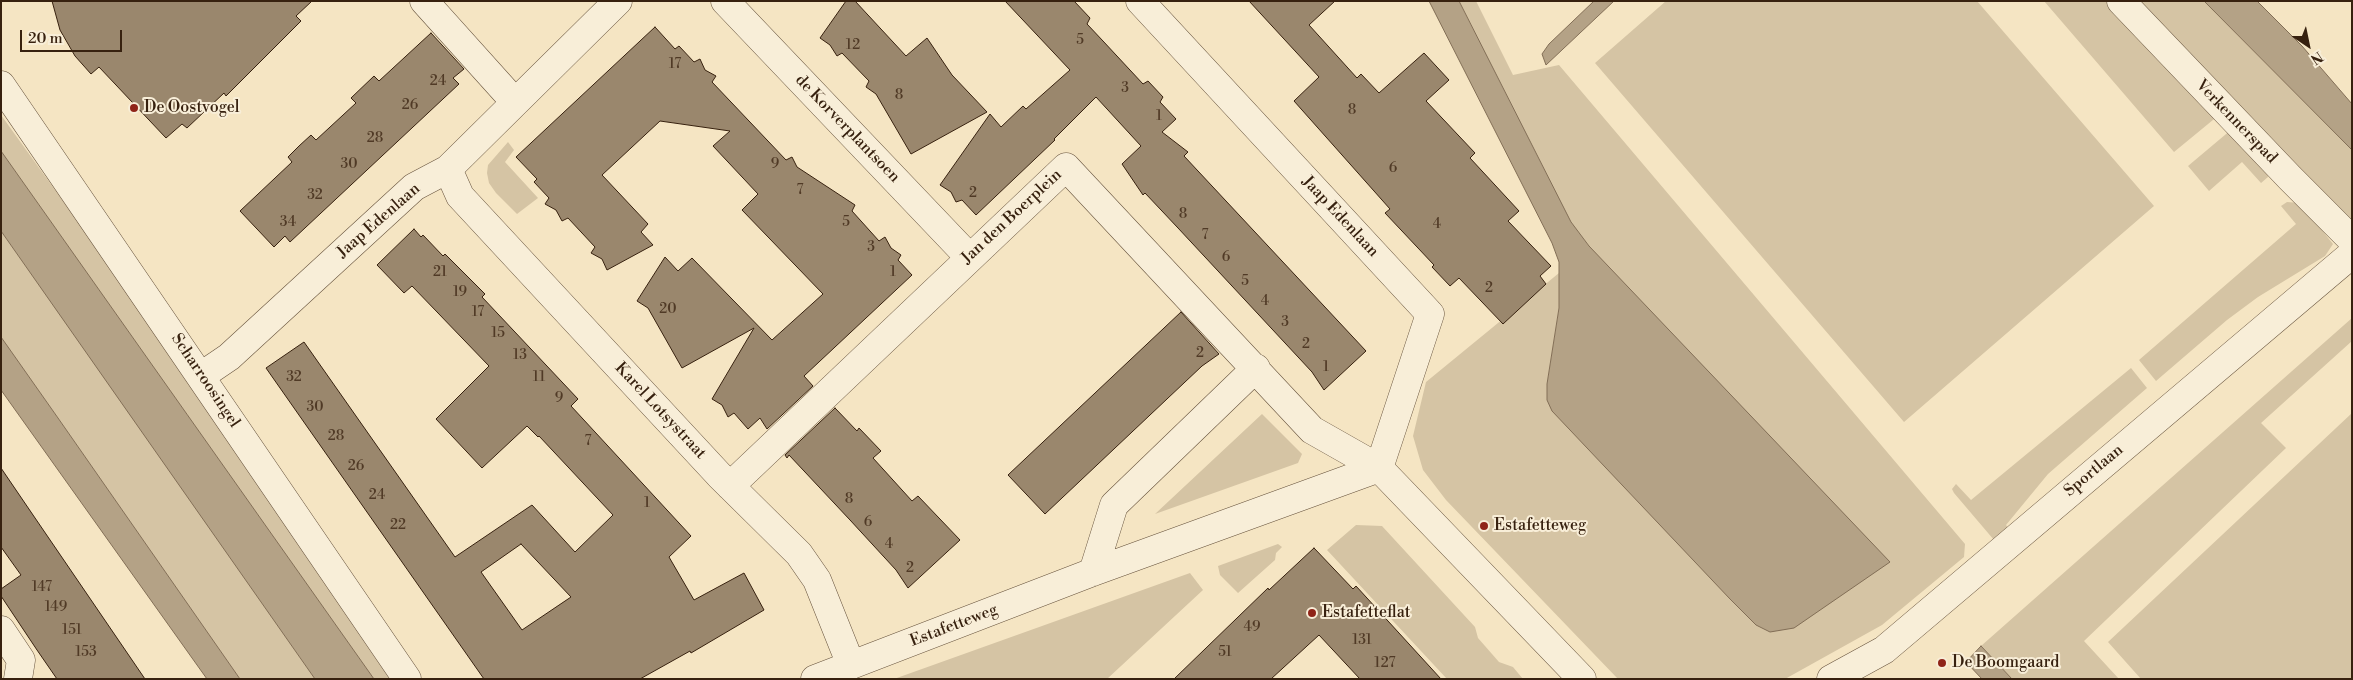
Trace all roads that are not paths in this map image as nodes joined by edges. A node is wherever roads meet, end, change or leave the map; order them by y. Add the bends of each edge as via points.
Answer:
1 (424, 1) edge
2 (618, 1) edge
3 (725, 1) edge
4 (1140, 1) edge
5 (2121, 1) edge
6 (1, 85) edge
7 (514, 101) junction
8 (448, 169) junction
9 (2352, 240) edge
10 (2352, 254) edge
11 (969, 257) junction
12 (1256, 368) junction
13 (201, 376) junction
14 (1379, 468) junction
15 (730, 486) junction
16 (1093, 572) junction
17 (1, 630) edge
18 (851, 665) junction
19 (18, 679) edge
20 (407, 679) edge
21 (815, 679) edge
22 (1582, 679) edge
23 (1830, 679) edge

1 - 7 street
2 - 7 street, Jaap Edenlaan
3 - 11 street, de Korverplantsoen
4 - 14 street, Jaap Edenlaan via 1430,314
5 - 9 street, Verkennerspad
6 - 13 street, Scharroosingel
7 - 8 street, Jaap Edenlaan
8 - 13 street, Jaap Edenlaan via 414,187 229,357
8 - 15 street, Karel Lotsystraat via 460,196
10 - 23 street, Sportlaan via 1884,650
11 - 12 street, Jan den Boerplein via 1066,167
11 - 15 street, Jan den Boerplein
12 - 14 street, Jan den Boerplein via 1312,430
12 - 16 street via 1114,504
13 - 20 street, Scharroosingel
14 - 16 street, Estafetteweg
14 - 22 street
15 - 18 street, Karel Lotsystraat via 799,554 817,580
16 - 18 street, Estafetteweg
17 - 19 street via 21,660
18 - 21 street, Estafetteweg

